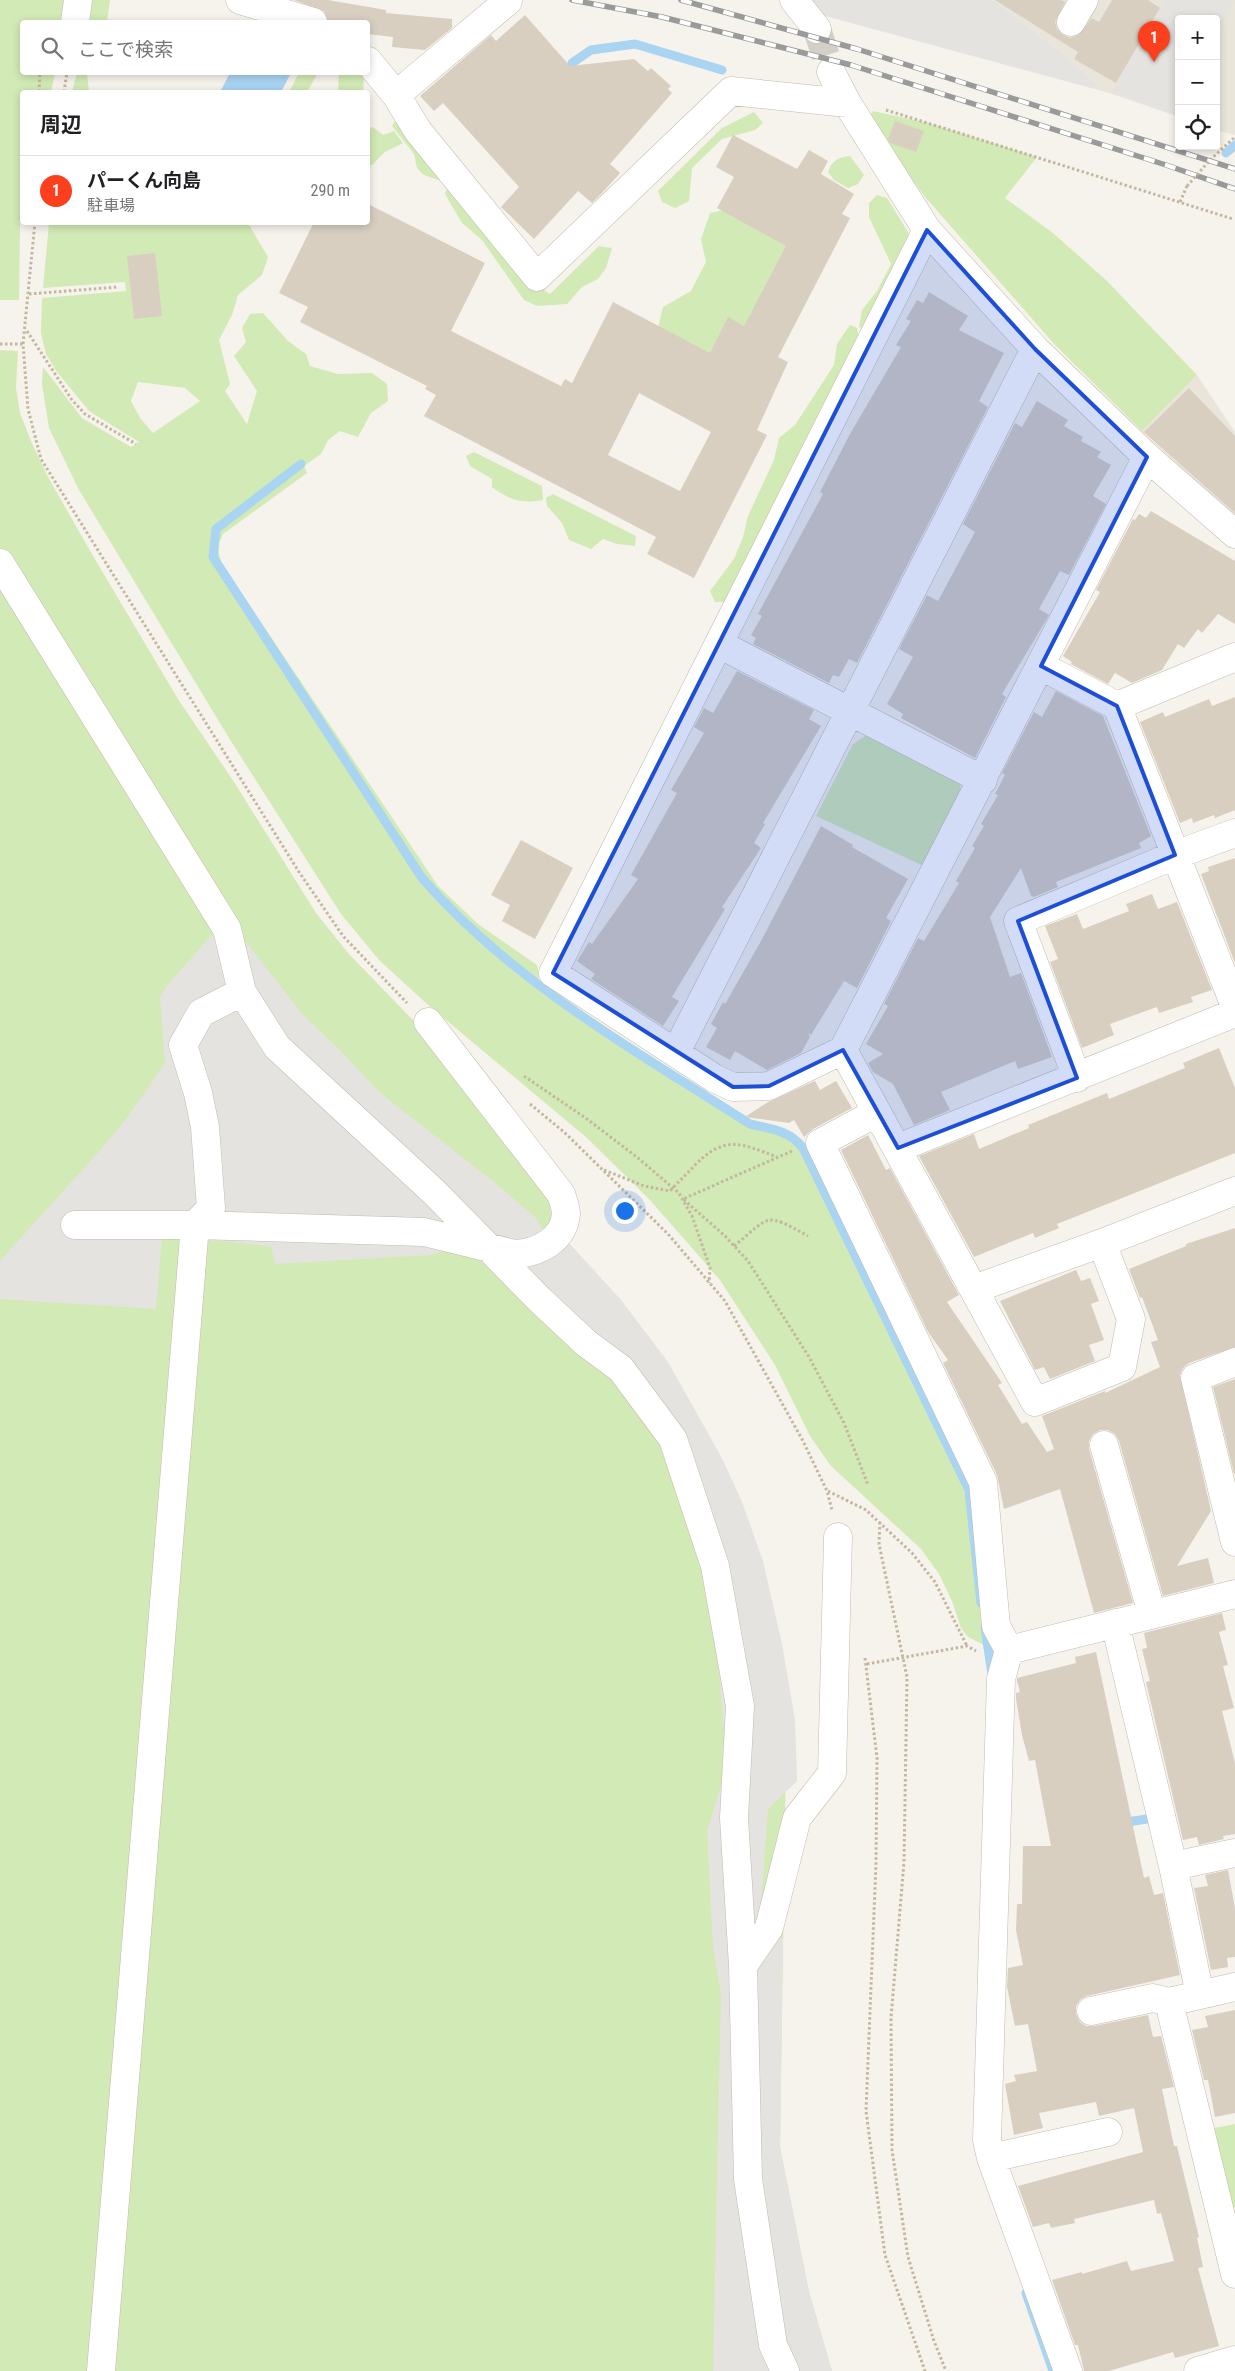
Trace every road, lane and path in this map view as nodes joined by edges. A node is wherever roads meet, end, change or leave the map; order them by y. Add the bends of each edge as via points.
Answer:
1 (78, 0) edge
2 (240, 0) edge
3 (794, 0) edge
4 (508, 1) edge
5 (75, 20) edge
6 (306, 20) edge
7 (817, 29) tunnel mouth
8 (370, 62) edge
9 (831, 72) tunnel mouth
10 (40, 75) edge
11 (67, 75) edge
12 (39, 90) edge
13 (64, 90) edge
14 (396, 95) junction
15 (849, 106) junction
16 (1235, 137) edge
17 (1180, 202) junction
18 (1233, 218) dead end
19 (928, 230) junction
20 (118, 287) dead end
21 (30, 294) dead end
22 (26, 331) dead end
23 (0, 344) edge
24 (23, 344) dead end
25 (1036, 349) junction
26 (136, 444) dead end
27 (1147, 457) junction
28 (1235, 534) edge
29 (0, 563) edge
30 (719, 644) junction
31 (1235, 657) edge
32 (1041, 666) junction
33 (1117, 706) junction
34 (850, 711) junction
35 (983, 780) junction
36 (1235, 833) edge
37 (1175, 855) junction
38 (242, 992) junction
39 (1235, 1006) edge
40 (1235, 1013) edge
41 (428, 1022) dead end
42 (843, 1050) junction
43 (676, 1052) junction
44 (524, 1076) dead end
45 (1077, 1078) junction
46 (876, 1113) junction
47 (799, 1147) dead end
48 (898, 1148) junction
49 (777, 1157) junction
50 (602, 1168) dead end
51 (672, 1188) junction
52 (1235, 1191) edge
53 (683, 1200) junction
54 (75, 1225) dead end
55 (195, 1225) junction
56 (808, 1236) dead end
57 (1102, 1242) junction
58 (734, 1246) junction
59 (488, 1248) junction
60 (709, 1283) dead end
61 (974, 1288) junction
62 (1235, 1362) edge
63 (1104, 1445) dead end
64 (868, 1485) dead end
65 (827, 1491) dead end
66 (880, 1522) junction
67 (838, 1537) dead end
68 (1235, 1542) edge
69 (1234, 1596) edge
70 (1152, 1614) junction
71 (1115, 1623) junction
72 (1008, 1650) junction
73 (904, 1657) junction
74 (867, 1664) dead end
75 (1235, 1852) edge
76 (1174, 1866) junction
77 (743, 1966) junction
78 (1235, 1987) edge
79 (1200, 1995) junction
80 (1169, 2002) junction
81 (1091, 2010) dead end
82 (1108, 2132) dead end
83 (991, 2158) junction
84 (1235, 2274) edge
85 (1235, 2360) edge
86 (102, 2371) edge
87 (785, 2371) edge
88 (946, 2371) edge
89 (1068, 2371) edge
90 (1198, 2371) edge

1 - 5 street
2 - 6 street
3 - 7 street
4 - 14 street
8 - 14 street
9 - 15 street
10 - 12 path
11 - 13 path
14 - 15 street via 418,131 537,277 731,91
15 - 17 path via 870,105
15 - 19 street
16 - 17 path, bridge via 1187,186
17 - 18 path
19 - 25 street
19 - 30 street
20 - 21 path
22 - 26 path via 72,400 86,414
23 - 24 path
25 - 27 street
25 - 34 street
27 - 28 street
27 - 32 street
29 - 38 street via 227,929
30 - 34 street
30 - 43 street via 553,973
31 - 33 street
32 - 33 street
32 - 35 street
33 - 37 street
34 - 35 street
34 - 43 street
35 - 42 street
36 - 37 street
37 - 39 street
37 - 45 street via 1018,921
38 - 55 street via 201,1013 183,1045 205,1128 211,1208
38 - 59 street via 277,1046 434,1192
40 - 45 street
41 - 59 street via 562,1194 566,1213 560,1231 547,1246 530,1253 515,1254
42 - 43 street via 769,1086 742,1087 733,1087 714,1078
42 - 46 street
44 - 51 path via 587,1119
45 - 48 street
46 - 48 street
46 - 72 street via 820,1143 983,1482 996,1626
47 - 49 path
48 - 61 street
49 - 51 path via 730,1144 717,1146
49 - 53 path
50 - 51 path via 659,1190 670,1191
51 - 53 path
52 - 57 street
53 - 58 path
53 - 60 path via 710,1268
54 - 55 street
55 - 59 street via 424,1232
55 - 86 street
56 - 58 path via 774,1218 766,1220
57 - 61 street
57 - 61 street via 1131,1319 1122,1367 1035,1402
58 - 64 path via 748,1261 809,1357 844,1423
59 - 77 street via 586,1344 621,1369 673,1439 715,1566 740,1706 734,1818
62 - 68 street via 1195,1378
63 - 70 street
65 - 66 path via 866,1510
66 - 73 path via 880,1544
66 - 73 path via 912,1553 935,1582 966,1646
67 - 77 street via 832,1773 797,1818 769,1928
69 - 70 street
70 - 71 street
71 - 72 street
71 - 76 street
72 - 83 street via 1001,1689 987,2140
73 - 74 path
73 - 88 path via 907,1676 906,1781 904,1862 891,2018 892,2150 908,2257
75 - 76 street
76 - 79 street
77 - 87 street via 748,2178 774,2345
78 - 79 street
79 - 80 street
80 - 81 street via 1153,1998
80 - 84 street
82 - 83 street
83 - 89 street
85 - 90 street

